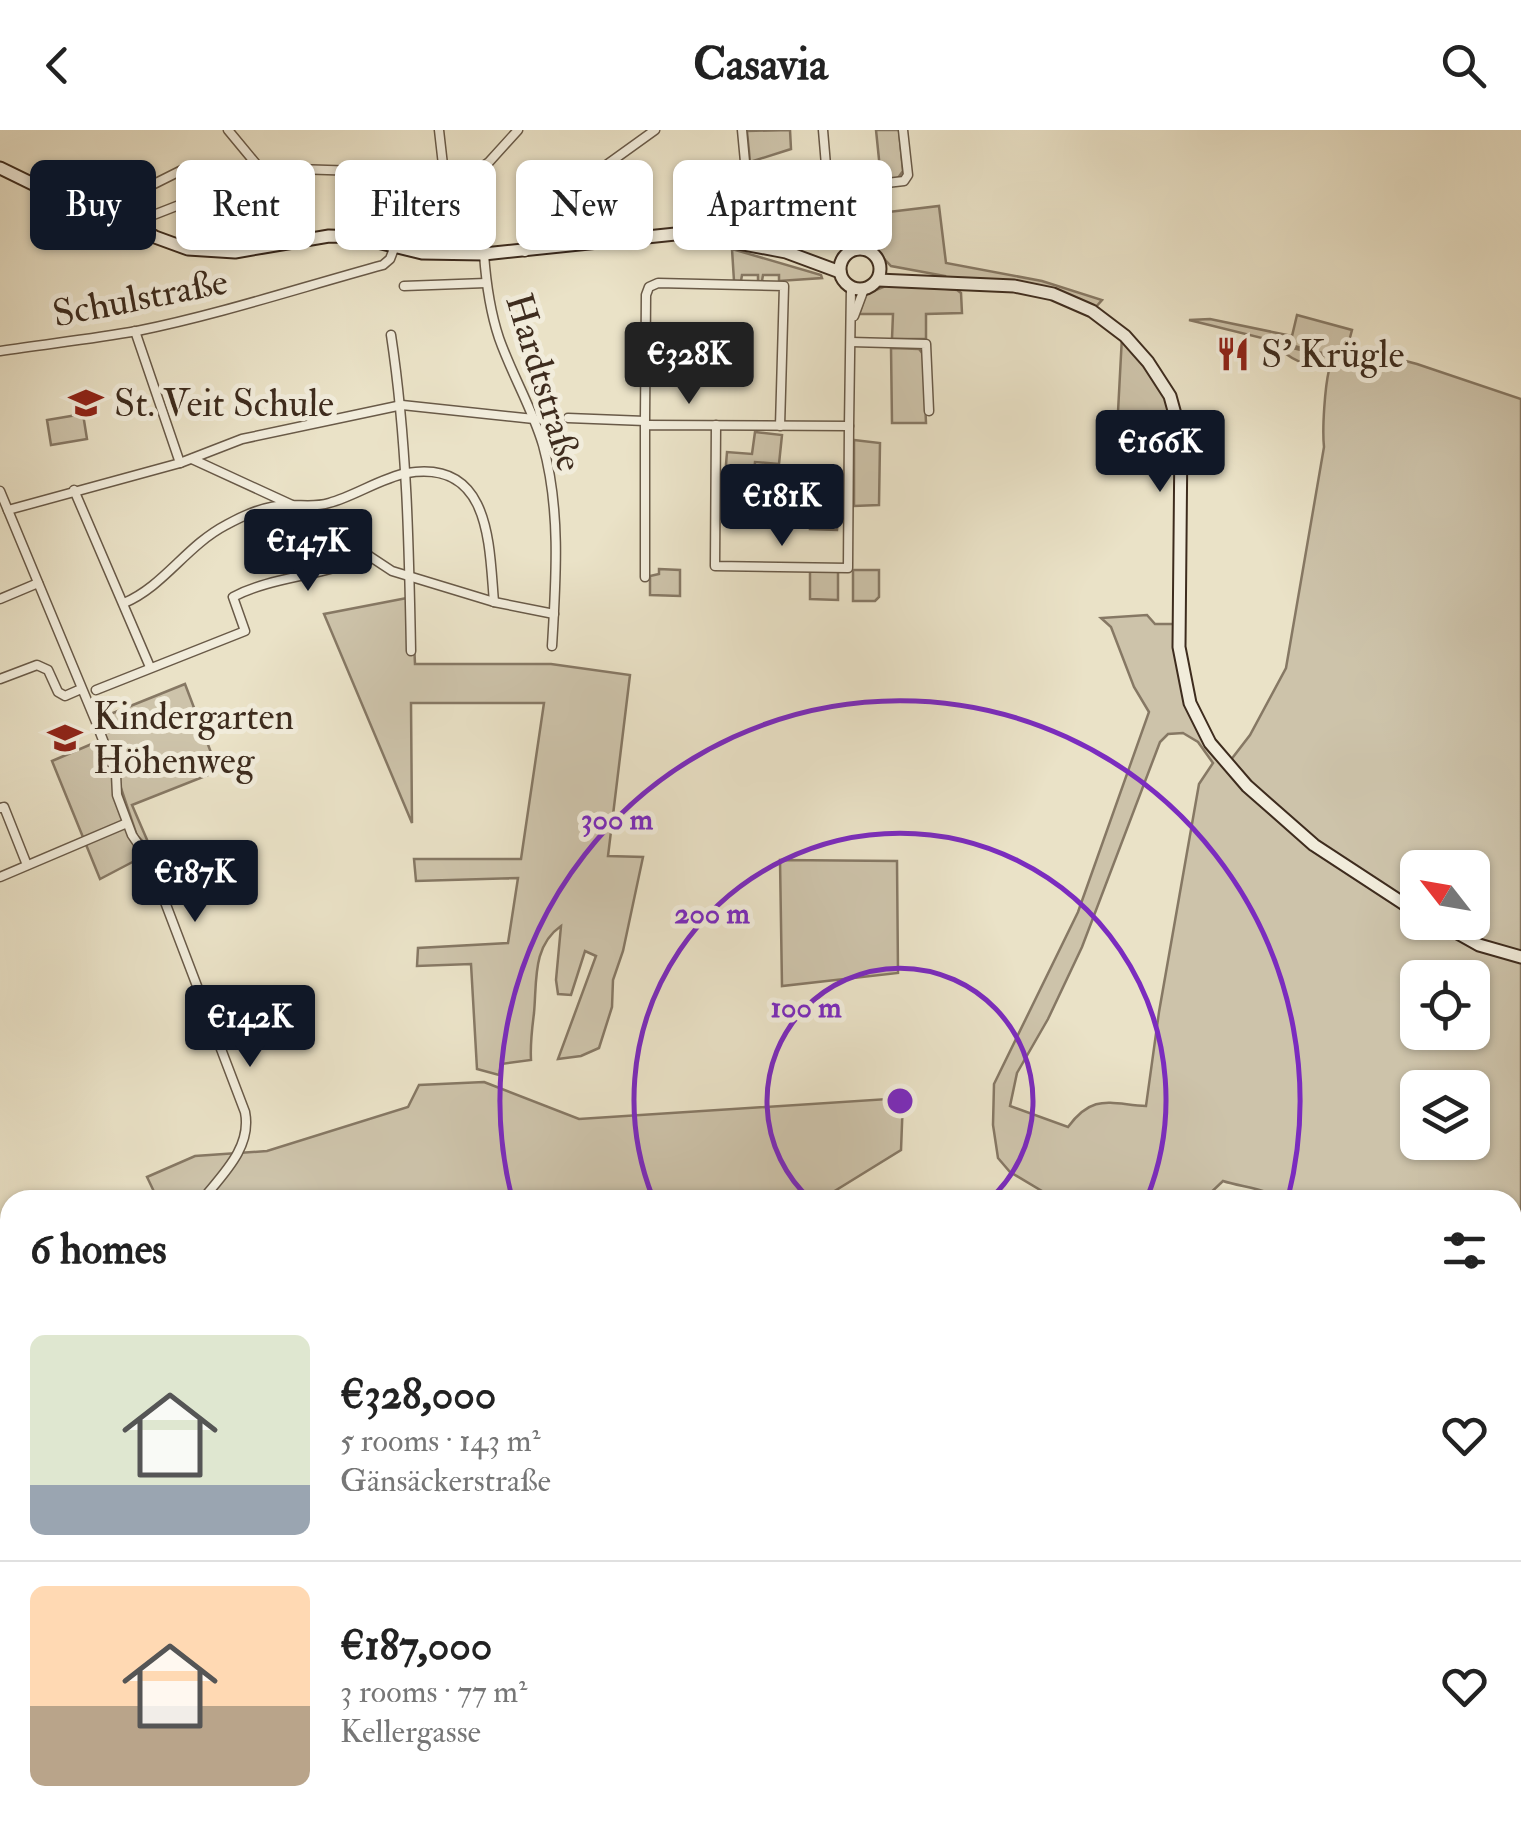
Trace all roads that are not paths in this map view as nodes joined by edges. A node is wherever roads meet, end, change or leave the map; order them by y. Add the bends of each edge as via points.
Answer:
1 (228, 130) edge
2 (439, 130) edge
3 (518, 130) edge
4 (655, 130) edge
5 (742, 130) edge
6 (823, 130) edge
7 (903, 130) edge
8 (253, 160) edge
9 (442, 160) edge
10 (487, 160) edge
11 (745, 160) edge
12 (826, 160) edge
13 (0, 168) edge
14 (892, 182) edge
15 (30, 183) edge
16 (156, 183) edge
17 (156, 214) edge
18 (156, 235) edge
19 (335, 236) edge
20 (393, 250) edge
21 (413, 250) edge
22 (210, 251) joint
23 (422, 252) joint
24 (525, 252) junction
25 (786, 252) junction
26 (855, 252) junction
27 (484, 254) junction
28 (840, 272) junction
29 (879, 273) junction
30 (486, 283) junction
31 (404, 286) dead end
32 (857, 288) junction
33 (136, 331) junction
34 (391, 335) dead end
35 (851, 342) junction
36 (0, 351) edge
37 (402, 404) junction
38 (929, 411) dead end
39 (568, 418) dead end
40 (534, 419) junction
41 (645, 422) junction
42 (716, 426) junction
43 (780, 426) junction
44 (850, 426) junction
45 (192, 459) junction
46 (180, 463) junction
47 (407, 474) junction
48 (74, 490) junction
49 (0, 491) edge
50 (292, 504) junction
51 (8, 510) junction
52 (368, 555) junction
53 (410, 577) junction
54 (645, 577) dead end
55 (38, 584) junction
56 (0, 599) edge
57 (494, 602) junction
58 (124, 603) junction
59 (554, 614) junction
60 (552, 646) dead end
61 (411, 651) dead end
62 (150, 667) junction
63 (0, 679) edge
64 (81, 689) junction
65 (96, 690) dead end
66 (0, 808) edge
67 (127, 823) junction
68 (27, 865) junction
69 (0, 877) edge
70 (1400, 901) edge
71 (1470, 940) edge
72 (1521, 956) edge
73 (210, 1190) edge

1 - 8 street
2 - 9 street
3 - 10 street
4 - 24 street via 541,212
5 - 11 street
6 - 12 street
7 - 14 street via 908,174
13 - 15 main road
16 - 17 street via 184,169 196,189 192,200
18 - 22 main road
19 - 22 main road
20 - 33 street, Schulstraße via 383,265
21 - 23 main road
23 - 27 main road
24 - 25 main road via 685,234
24 - 27 main road
25 - 26 main road
25 - 28 main road
26 - 28 main road
26 - 29 main road via 875,256
27 - 30 street, Hardtstraße
28 - 32 main road
29 - 32 main road
29 - 70 main road via 1054,294 1124,336 1170,396 1181,436 1178,647 1190,703 1210,744 1314,845
30 - 31 street
30 - 40 street, Hardtstraße via 498,336
32 - 35 street
33 - 36 street, Schulstraße
33 - 46 street
34 - 37 street
35 - 38 street via 926,344
35 - 44 street
37 - 40 street
37 - 45 street via 242,440
37 - 47 street
39 - 41 street
40 - 59 street, Hardtstraße via 550,480
41 - 42 street
41 - 43 street via 649,287 784,286
41 - 54 street
42 - 43 street
42 - 44 street via 715,566 848,568
43 - 44 street
45 - 46 street
45 - 50 street
46 - 48 street
47 - 50 street via 327,504
47 - 53 street
47 - 57 street via 456,480 478,500
48 - 51 street
48 - 58 street
49 - 51 street
50 - 52 street
50 - 58 street via 226,525 188,550 154,587
51 - 55 street
52 - 53 street
52 - 62 street via 233,596 246,631
53 - 57 street
53 - 61 street
55 - 56 street
55 - 64 street
57 - 59 street
58 - 62 street
59 - 60 street, Hardtstraße
62 - 65 street
63 - 64 street via 37,665 48,670 58,692 66,696
64 - 67 street via 116,774
66 - 68 street
67 - 68 street
67 - 73 street via 149,860 248,1128
68 - 69 street
71 - 72 main road

